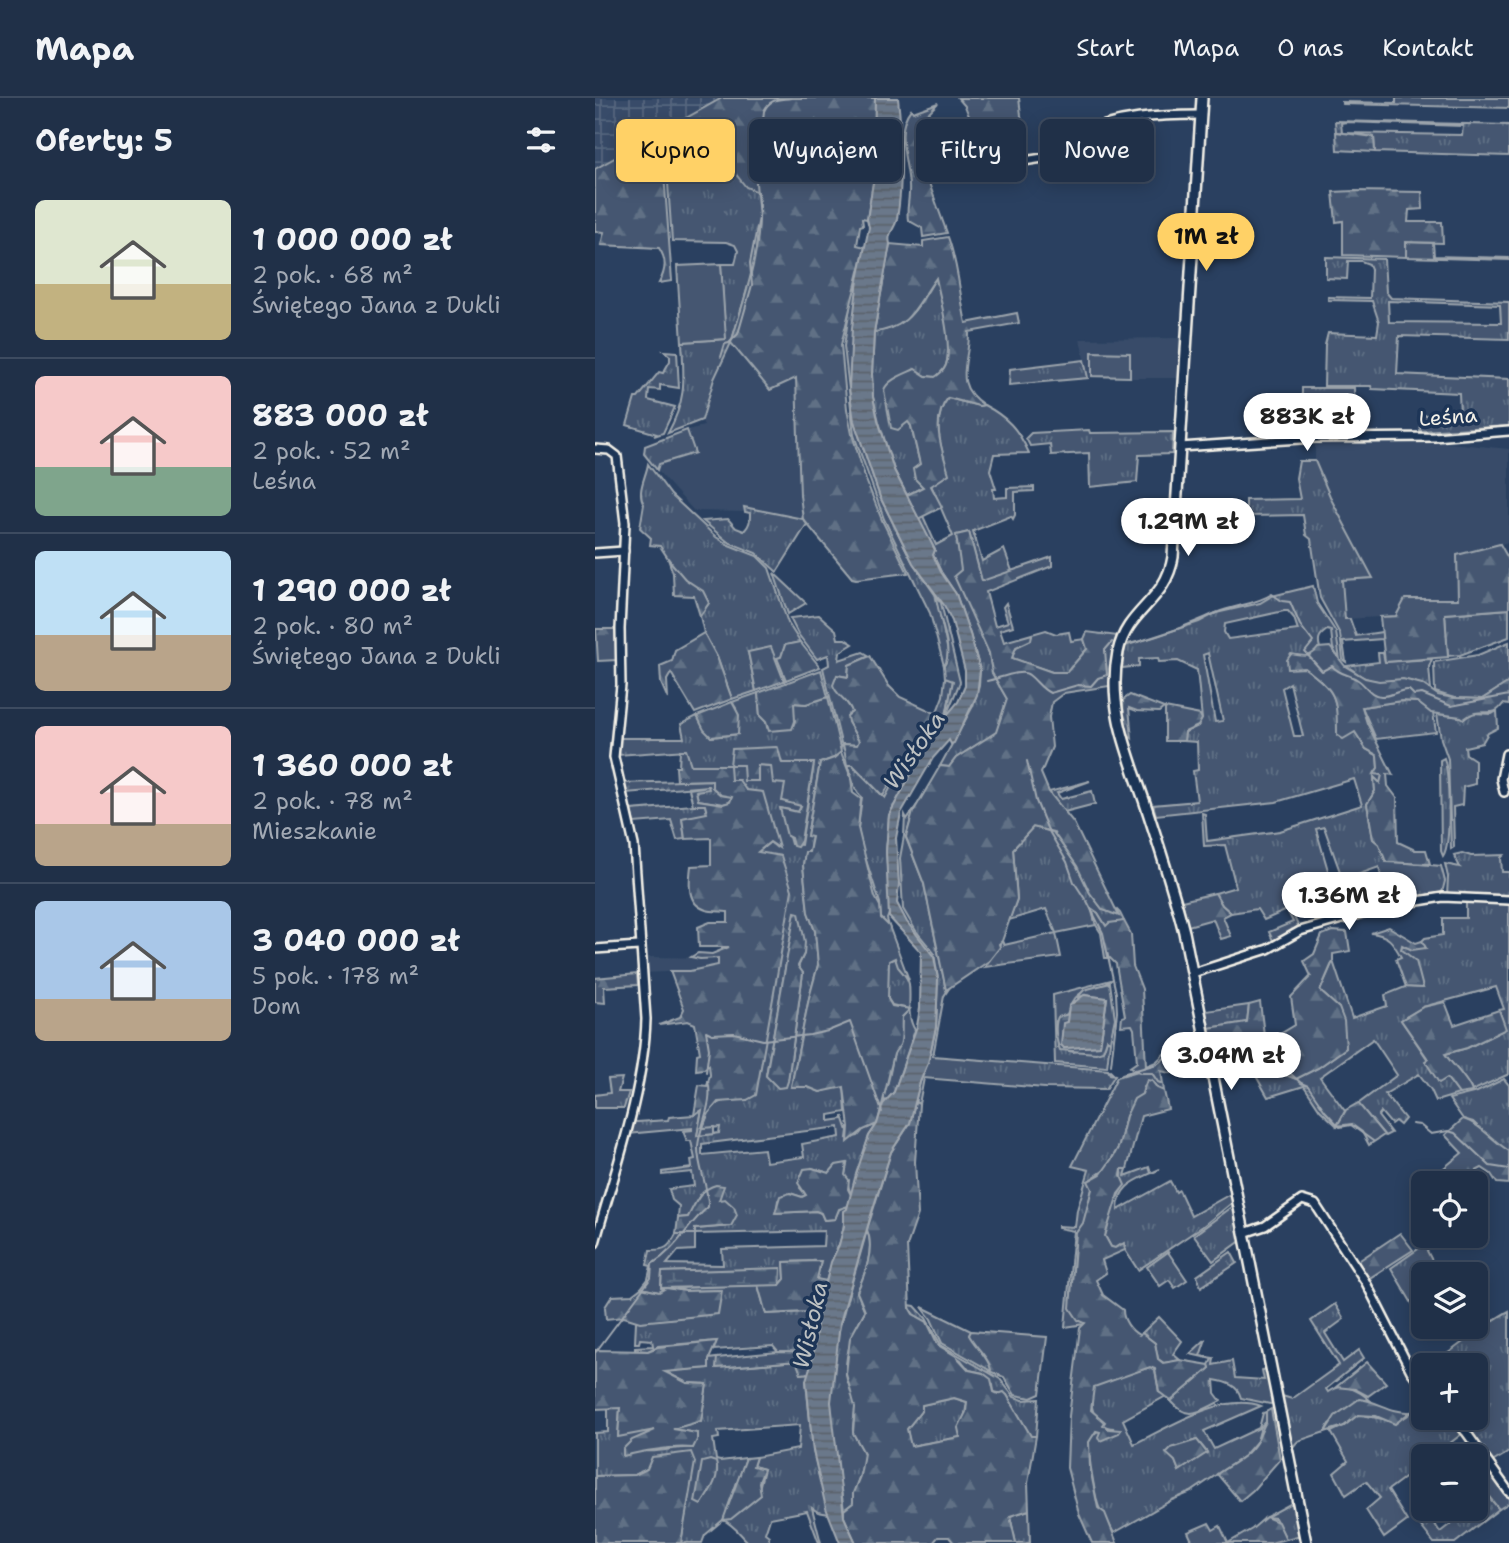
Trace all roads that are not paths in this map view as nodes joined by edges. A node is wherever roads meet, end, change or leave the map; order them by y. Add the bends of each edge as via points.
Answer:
1 (1202, 98) edge
2 (1201, 116) junction
3 (1026, 161) edge
4 (1509, 431) edge
5 (1180, 447) junction
6 (595, 449) edge
7 (624, 551) junction
8 (595, 553) edge
9 (1506, 754) dead end
10 (1504, 792) dead end
11 (1509, 900) edge
12 (639, 946) junction
13 (595, 948) edge
14 (1193, 973) junction
15 (1244, 1233) junction
16 (595, 1244) edge
17 (1411, 1371) edge
18 (1464, 1430) edge
19 (1509, 1492) edge
20 (1306, 1543) edge

1 - 2 main road
2 - 3 street via 1131,119 1081,134 1050,156
2 - 5 main road
4 - 5 street, Leśna
5 - 14 main road via 1171,569 1161,588 1126,628 1116,682 1117,718 1176,898
6 - 7 street via 609,450 618,458 625,510
7 - 8 street
7 - 12 street via 621,685 614,755 634,845
9 - 10 street via 1501,779
11 - 14 street via 1443,897 1387,906 1300,931 1268,949
12 - 13 street
12 - 16 street via 645,1043
14 - 15 main road
15 - 17 street via 1265,1226 1303,1200 1315,1204 1382,1310
15 - 20 main road
18 - 19 street

